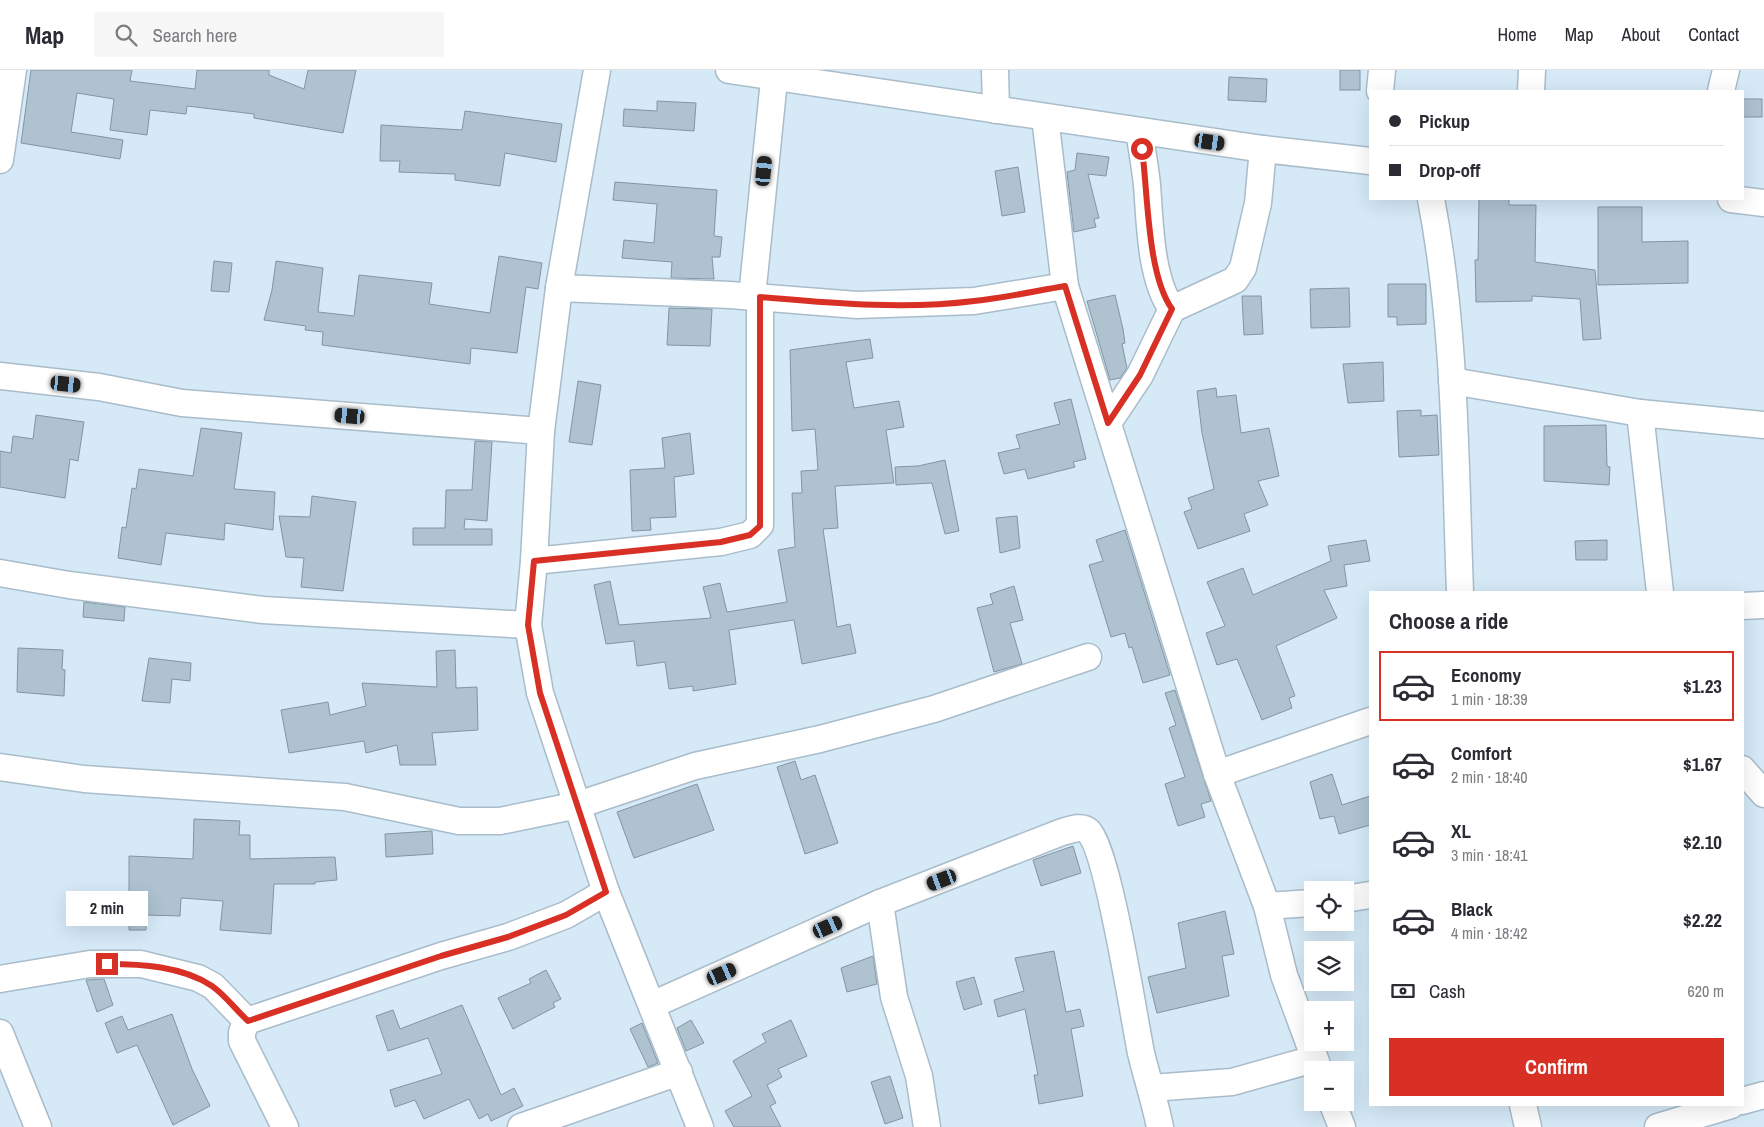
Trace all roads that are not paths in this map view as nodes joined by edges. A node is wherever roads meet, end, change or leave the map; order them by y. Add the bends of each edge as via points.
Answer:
1 (13, 70) edge
2 (596, 70) edge
3 (729, 70) edge
4 (995, 70) edge
5 (1382, 70) edge
6 (1532, 70) edge
7 (1726, 70) edge
8 (775, 73) edge
9 (1380, 90) edge
10 (1532, 90) edge
11 (1721, 90) edge
12 (996, 110) junction
13 (1045, 117) junction
14 (1139, 131) junction
15 (1264, 149) junction
16 (0, 160) edge
17 (1369, 162) edge
18 (1431, 200) edge
19 (1742, 200) edge
20 (1764, 202) edge
21 (1065, 286) junction
22 (559, 288) junction
23 (756, 297) junction
24 (1172, 309) junction
25 (0, 376) edge
26 (1452, 381) junction
27 (1640, 413) junction
28 (1108, 423) junction
29 (1764, 425) edge
30 (542, 431) junction
31 (534, 561) junction
32 (0, 573) edge
33 (1460, 591) edge
34 (1660, 591) edge
35 (1764, 605) edge
36 (1744, 606) edge
37 (528, 625) junction
38 (1088, 657) dead end
39 (1369, 721) edge
40 (0, 767) edge
41 (1744, 771) edge
42 (1217, 774) junction
43 (1764, 794) edge
44 (578, 806) junction
45 (606, 892) junction
46 (1369, 895) edge
47 (1354, 898) edge
48 (880, 903) junction
49 (1304, 904) edge
50 (1267, 906) junction
51 (0, 979) edge
52 (652, 1006) junction
53 (248, 1021) junction
54 (0, 1033) edge
55 (1316, 1061) edge
56 (1304, 1067) edge
57 (679, 1072) junction
58 (1151, 1088) junction
59 (1764, 1095) edge
60 (1744, 1101) edge
61 (1523, 1106) edge
62 (1728, 1106) edge
63 (1336, 1111) edge
64 (38, 1127) edge
65 (285, 1127) edge
66 (521, 1127) edge
67 (700, 1127) edge
68 (927, 1127) edge
69 (1160, 1127) edge
70 (1342, 1127) edge
71 (1528, 1127) edge
72 (1658, 1127) edge

1 - 16 street
2 - 22 street
3 - 8 street
4 - 12 street
5 - 9 street
6 - 10 street
7 - 11 street
8 - 12 street
8 - 23 street
12 - 13 street
13 - 14 street
13 - 21 street
14 - 15 street
14 - 24 street via 1150,236 1163,296
15 - 17 street
15 - 24 street via 1258,203 1243,268 1234,280
18 - 26 street via 1442,255
19 - 20 street
21 - 23 street via 974,301 928,304 857,305
21 - 28 street
22 - 23 street
22 - 30 street
23 - 31 street via 760,526 750,535 721,542
24 - 28 street via 1140,375
25 - 30 street via 99,387 182,403
26 - 27 street
26 - 33 street
27 - 29 street
27 - 34 street
28 - 42 street
30 - 31 street
31 - 37 street
32 - 37 street via 263,610
35 - 36 street
37 - 44 street via 540,693
38 - 44 street via 934,709 820,739 695,766
39 - 42 street
40 - 44 street via 84,779 345,797 459,821 500,821
41 - 43 street
42 - 50 street
44 - 45 street
45 - 52 street
45 - 53 street via 566,915 508,937 441,956
46 - 47 street
48 - 52 street
48 - 58 street via 1062,832 1084,829 1089,832 1101,861
48 - 68 street via 894,997 919,1076
49 - 50 street
50 - 55 street via 1284,974
51 - 53 street via 90,964 141,964 198,978 213,986
52 - 57 street
53 - 65 street via 242,1032 242,1041
54 - 64 street
56 - 58 street via 1232,1082
57 - 66 street
57 - 67 street
58 - 69 street
59 - 60 street
61 - 71 street
62 - 72 street
63 - 70 street

